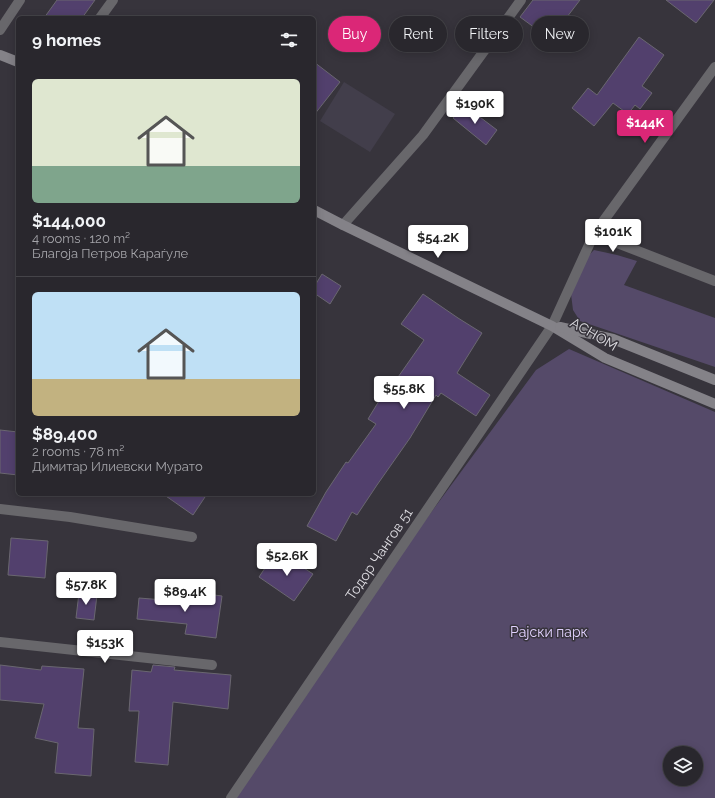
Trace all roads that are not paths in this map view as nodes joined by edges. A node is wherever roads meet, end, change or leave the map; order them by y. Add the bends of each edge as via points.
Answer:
1 (20, 0) edge
2 (113, 0) edge
3 (521, 0) edge
4 (101, 16) edge
5 (0, 30) edge
6 (0, 55) edge
7 (16, 61) edge
8 (715, 67) edge
9 (316, 211) edge
10 (343, 226) junction
11 (594, 234) junction
12 (715, 281) edge
13 (552, 326) junction
14 (715, 380) edge
15 (715, 404) edge
16 (0, 510) edge
17 (192, 537) dead end
18 (0, 642) edge
19 (212, 665) dead end
20 (231, 798) edge

1 - 5 street
2 - 4 street
3 - 10 street via 423,135
6 - 7 street
8 - 11 street, Тодор Чангов 51
9 - 10 street
10 - 13 street
11 - 12 street
11 - 13 street, Тодор Чангов 51
13 - 14 street, АСНОМ via 613,339
13 - 15 street, АСНОМ via 605,358
13 - 20 street, Тодор Чангов 51
16 - 17 street via 70,517
18 - 19 street

